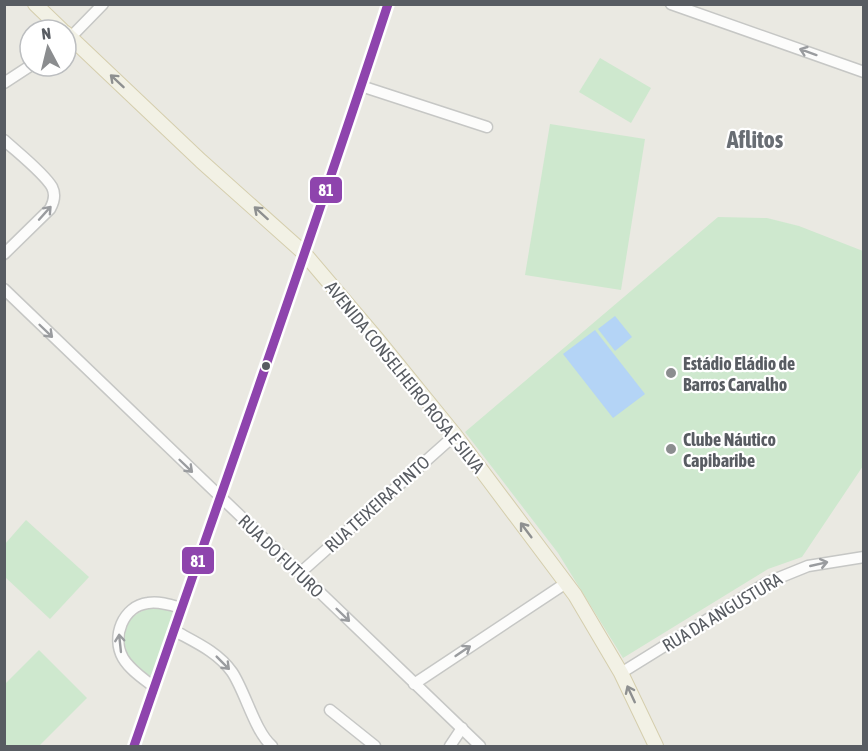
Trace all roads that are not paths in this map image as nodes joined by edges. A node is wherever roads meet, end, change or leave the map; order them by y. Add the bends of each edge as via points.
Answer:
1 (35, 4) edge
2 (103, 4) edge
3 (388, 4) edge
4 (671, 4) edge
5 (49, 18) edge
6 (78, 26) edge
7 (78, 47) edge
8 (864, 72) edge
9 (18, 74) edge
10 (4, 83) edge
11 (361, 86) junction
12 (487, 127) dead end
13 (4, 140) edge
14 (304, 253) junction
15 (4, 254) edge
16 (4, 290) edge
17 (455, 435) junction
18 (221, 500) junction
19 (864, 557) edge
20 (300, 573) junction
21 (566, 583) junction
22 (181, 608) junction
23 (175, 631) junction
24 (621, 672) junction
25 (414, 684) junction
26 (154, 687) junction
27 (330, 710) dead end
28 (462, 728) junction
29 (269, 746) edge
30 (134, 747) edge
31 (375, 747) edge
32 (450, 747) edge
33 (480, 747) edge
34 (656, 747) edge

1 - 5 main road, AVENIDA CONSELHEIRO ROSA E SILVA
2 - 6 street
3 - 11 street
8 -> 4 street
14 -> 7 main road, AVENIDA CONSELHEIRO ROSA E SILVA
9 - 10 street
11 - 12 street
11 - 14 street
15 -> 13 street via 54,203 52,188 46,180
14 - 17 main road, AVENIDA CONSELHEIRO ROSA E SILVA
14 - 18 street
16 -> 18 street, RUA DO FUTURO
17 - 20 street, RUA TEIXEIRA PINTO
21 -> 17 main road, AVENIDA CONSELHEIRO ROSA E SILVA
18 - 20 street, RUA DO FUTURO
18 - 22 street
24 -> 19 street, RUA DA ANGUSTURA via 766,583 808,566
20 -> 25 street, RUA DO FUTURO
21 - 24 main road, AVENIDA CONSELHEIRO ROSA E SILVA
25 -> 21 street
22 - 23 street
26 -> 22 street via 124,660 119,631 128,612 142,604
23 - 26 street
23 -> 29 street via 208,649 232,673
34 -> 24 main road, AVENIDA CONSELHEIRO ROSA E SILVA
25 - 28 street, RUA DO FUTURO
26 - 30 street
27 - 31 street
28 - 32 street
28 - 33 street, RUA DO FUTURO

